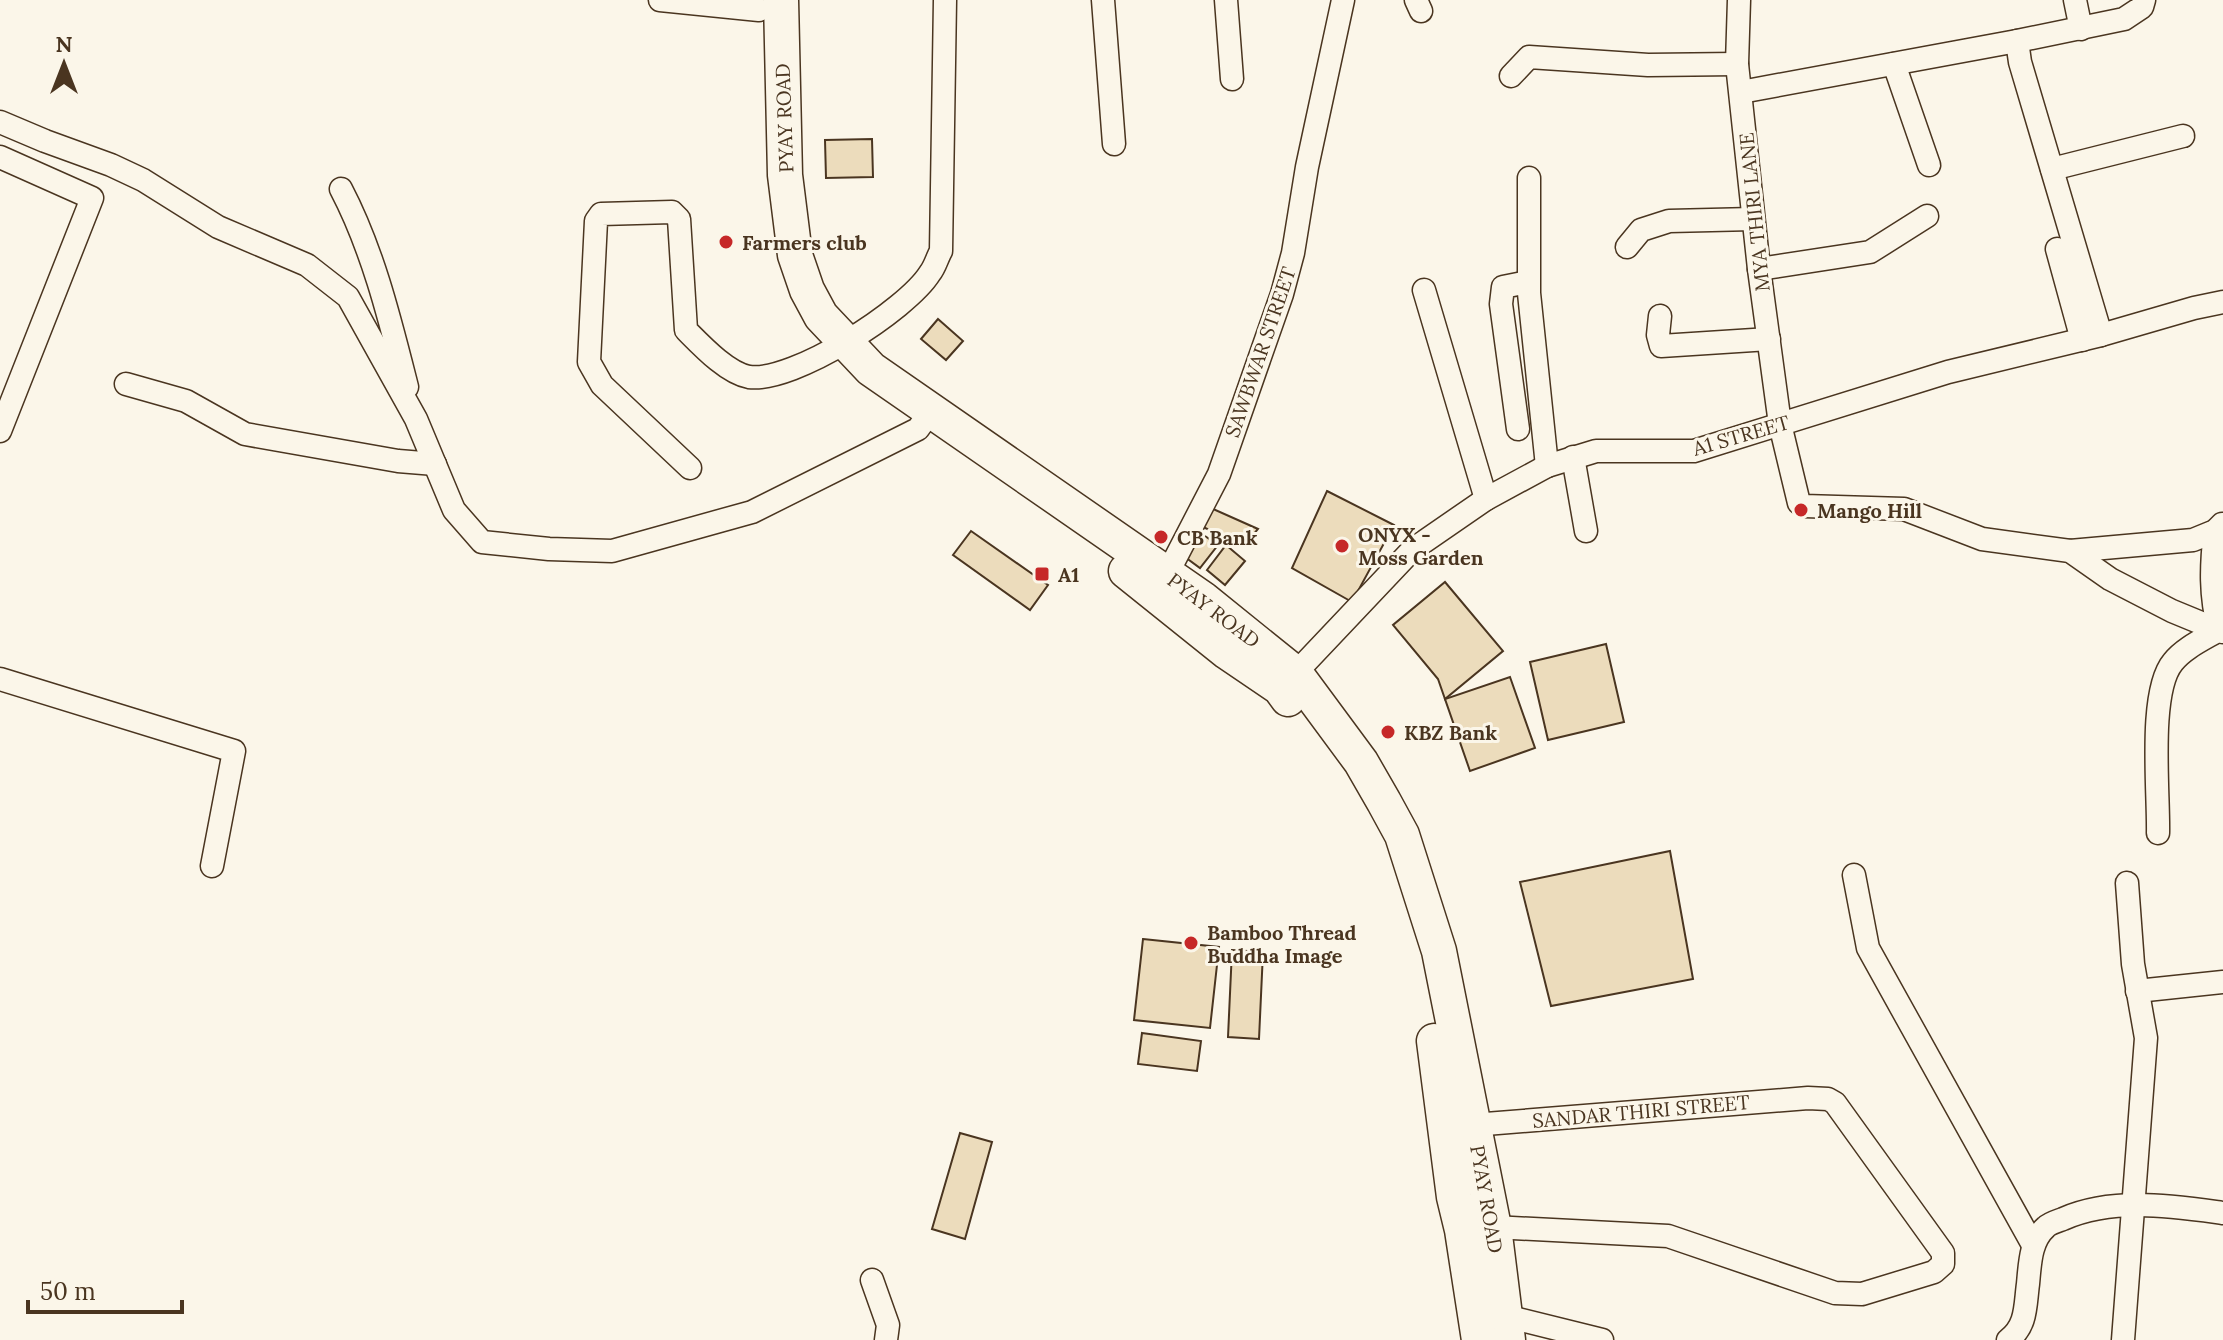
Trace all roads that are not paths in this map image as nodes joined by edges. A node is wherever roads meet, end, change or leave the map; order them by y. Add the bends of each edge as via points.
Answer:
1 (660, 0) edge
2 (945, 0) edge
3 (1103, 0) edge
4 (1226, 0) edge
5 (1343, 0) edge
6 (1739, 0) edge
7 (2075, 0) edge
8 (2144, 0) edge
9 (707, 3) edge
10 (767, 3) edge
11 (2081, 29) junction
12 (2017, 41) junction
13 (1737, 64) junction
14 (1894, 64) junction
15 (1511, 76) dead end
16 (1232, 79) dead end
17 (1741, 92) junction
18 (0, 122) edge
19 (2183, 136) dead end
20 (1114, 144) dead end
21 (0, 157) edge
22 (1929, 165) dead end
23 (2052, 169) junction
24 (1529, 178) dead end
25 (341, 189) dead end
26 (1927, 216) dead end
27 (1753, 219) junction
28 (1627, 247) dead end
29 (2057, 249) dead end
30 (1759, 269) junction
31 (1528, 282) junction
32 (1424, 290) dead end
33 (2223, 302) edge
34 (1660, 316) dead end
35 (2091, 338) junction
36 (1769, 339) junction
37 (836, 348) junction
38 (126, 384) dead end
39 (416, 419) junction
40 (925, 420) junction
41 (1780, 424) junction
42 (1518, 429) dead end
43 (0, 431) edge
44 (1573, 457) junction
45 (435, 464) junction
46 (1547, 466) junction
47 (690, 468) dead end
48 (1486, 499) junction
49 (2219, 527) edge
50 (1586, 531) dead end
51 (2070, 551) junction
52 (1161, 585) junction
53 (2221, 631) edge
54 (0, 679) edge
55 (1288, 681) junction
56 (2158, 833) dead end
57 (212, 866) dead end
58 (1854, 875) dead end
59 (2127, 883) dead end
60 (2223, 982) edge
61 (2137, 991) junction
62 (1473, 1125) junction
63 (2133, 1205) junction
64 (2223, 1213) edge
65 (1494, 1227) junction
66 (2033, 1245) junction
67 (872, 1280) dead end
68 (1492, 1328) edge
69 (886, 1340) edge
70 (1602, 1340) edge
71 (2008, 1340) edge
72 (2123, 1340) edge

1 - 9 street
2 - 37 street via 941,251 930,275 896,308
3 - 20 street
4 - 16 street
5 - 52 street, SAWBWAR STREET via 1282,294 1219,474
6 - 13 street, MYA THIRI LANE
7 - 11 street
8 - 11 street via 2124,19
9 - 10 street
10 - 37 highway, PYAY ROAD via 763,177 774,259 803,328
11 - 12 street
12 - 14 street
12 - 23 street
13 - 15 street via 1529,57
13 - 17 street, MYA THIRI LANE
14 - 17 street
14 - 22 street
17 - 27 street, MYA THIRI LANE
18 - 39 street via 111,165 218,227 307,265 348,297
19 - 23 street
21 - 43 street via 92,198
23 - 35 street
24 - 31 street
25 - 39 street via 387,311
26 - 30 street via 1870,252
27 - 28 street via 1669,221 1641,230
27 - 30 street, MYA THIRI LANE
29 - 35 street
30 - 36 street, MYA THIRI LANE
31 - 42 street via 1503,287 1501,304
31 - 46 street
32 - 48 street
33 - 35 street, A1 STREET
34 - 36 street via 1661,346
35 - 41 street, A1 STREET via 1948,372
36 - 41 street, MYA THIRI LANE
37 - 40 highway, PYAY ROAD via 857,385
37 - 47 street via 769,377 745,376 713,357 686,330 679,219 672,212 601,214 596,221 589,362 602,385
38 - 45 street via 186,401 245,434
39 - 45 street
40 - 45 street via 752,512 612,551 482,542 454,510
40 - 52 highway, PYAY ROAD via 1107,556
41 - 44 street, A1 STREET via 1694,451 1596,451
41 - 51 street, MYA THIRI LANE via 1801,505 1904,509 1982,539
44 - 46 street, A1 STREET
44 - 50 street
46 - 48 street, A1 STREET
48 - 55 street, A1 STREET via 1412,550
49 - 51 street via 2193,540
49 - 53 street via 2210,574
51 - 53 street via 2122,585
52 - 55 highway, PYAY ROAD via 1227,652
53 - 56 street via 2174,661 2163,677
54 - 57 street via 234,751
55 - 62 highway, PYAY ROAD via 1361,762 1402,835 1439,951
55 - 68 highway, PYAY ROAD via 1382,843 1418,957 1454,1197
58 - 66 street via 1868,948
59 - 61 street
60 - 61 street
61 - 63 street via 2146,1038
62 - 65 highway, PYAY ROAD
62 - 65 street, SANDAR THIRI STREET via 1828,1099 1943,1253 1943,1264 1934,1272 1862,1294 1835,1293 1668,1236
63 - 64 street
63 - 66 street via 2075,1213 2047,1226
63 - 72 street
65 - 68 highway, PYAY ROAD
66 - 71 street via 2024,1320
67 - 69 street via 888,1325
68 - 70 street

